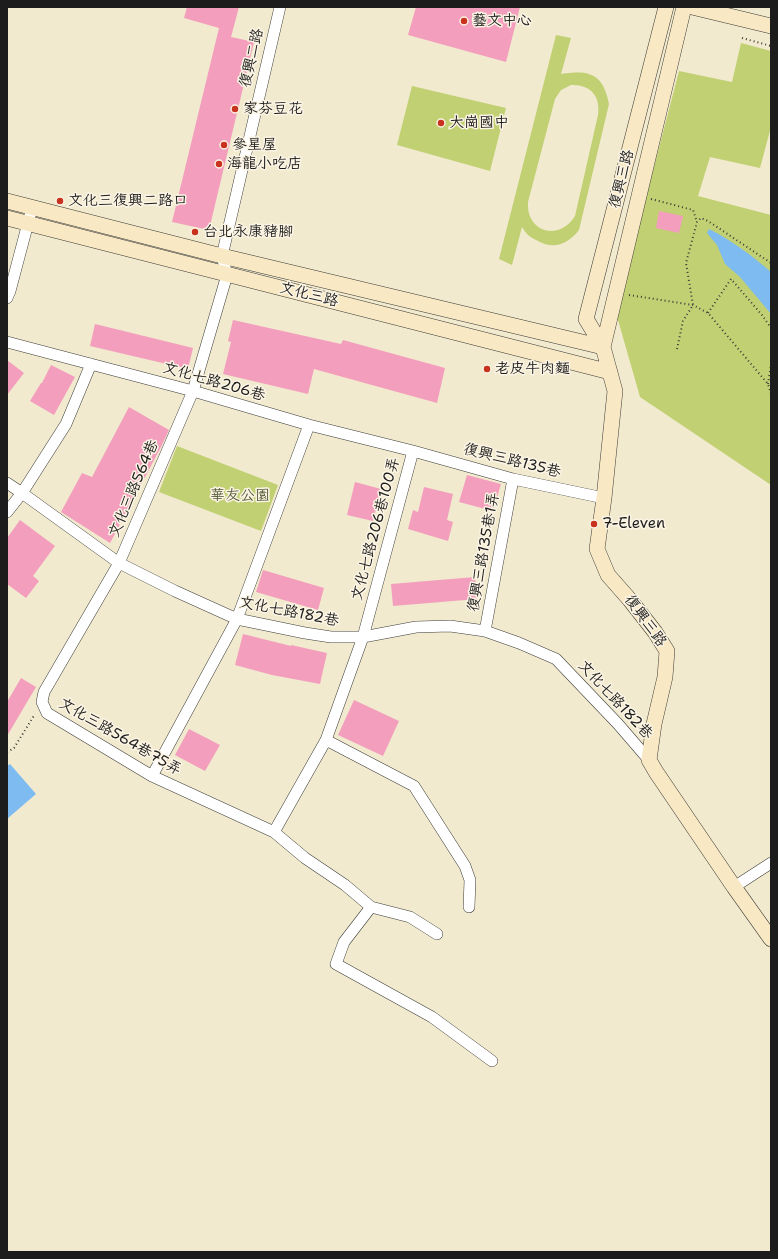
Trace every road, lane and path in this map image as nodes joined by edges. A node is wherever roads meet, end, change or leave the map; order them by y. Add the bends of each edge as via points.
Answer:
1 (280, 7) edge
2 (666, 7) edge
3 (684, 7) edge
4 (692, 7) edge
5 (771, 26) edge
6 (742, 38) dead end
7 (771, 46) edge
8 (638, 196) junction
9 (7, 202) edge
10 (32, 208) junction
11 (7, 218) edge
12 (697, 222) junction
13 (28, 223) junction
14 (222, 256) junction
15 (771, 263) edge
16 (227, 275) junction
17 (616, 292) junction
18 (7, 298) edge
19 (693, 305) junction
20 (708, 313) junction
21 (771, 328) edge
22 (7, 342) edge
23 (603, 347) junction
24 (677, 349) dead end
25 (91, 364) junction
26 (771, 365) edge
27 (610, 372) junction
28 (768, 384) junction
29 (193, 391) junction
30 (771, 394) edge
31 (309, 425) junction
32 (412, 451) junction
33 (513, 479) junction
34 (7, 483) edge
35 (22, 493) junction
36 (604, 498) junction
37 (7, 512) edge
38 (119, 563) junction
39 (237, 619) junction
40 (485, 631) junction
41 (363, 637) junction
42 (42, 702) junction
43 (326, 740) junction
44 (7, 752) edge
45 (649, 760) junction
46 (152, 776) junction
47 (274, 832) junction
48 (771, 863) edge
49 (734, 887) junction
50 (371, 907) junction
51 (469, 907) dead end
52 (437, 934) dead end
53 (771, 938) edge
54 (492, 1061) dead end

1 - 14 street, 復興二路
2 - 23 street, 復興三路 via 586,319
3 - 8 street, 復興三路
4 - 5 street
6 - 7 path
8 - 12 path via 693,210
8 - 17 street, 復興三路
9 - 10 street, 文化三路
10 - 13 street
10 - 14 street, 文化三路
11 - 13 street, 文化三路
12 - 15 path via 701,218 708,221
12 - 19 path via 686,263
13 - 16 street, 文化三路
13 - 18 street
14 - 16 street
14 - 23 street, 文化三路
16 - 27 street, 文化三路
16 - 29 street, 文化三路564巷
17 - 19 path
17 - 23 street, 復興三路
19 - 20 path
19 - 24 path via 683,321
20 - 21 path via 731,279
20 - 28 path
22 - 25 street, 文化七路206巷
23 - 27 street, 復興三路
25 - 29 street, 文化七路206巷
25 - 35 street via 66,424
26 - 28 path
27 - 36 street, 復興三路 via 615,391
28 - 30 path
29 - 31 street, 文化七路206巷
29 - 38 street, 文化三路564巷
31 - 32 street, 文化七路206巷
31 - 39 street
32 - 33 street, 復興三路135巷
32 - 41 street, 文化七路206巷100弄
33 - 36 street, 復興三路135巷
33 - 40 street, 復興三路135巷1弄
34 - 35 street, 文化七路182巷
35 - 37 street
35 - 38 street, 文化七路182巷
36 - 45 street, 復興三路 via 597,549 608,575 635,606 667,651 665,677
38 - 39 street, 文化七路182巷 via 181,595
38 - 42 street, 文化三路564巷 via 44,692
39 - 41 street, 文化七路182巷 via 331,637
39 - 46 street
40 - 41 street, 文化七路182巷 via 450,626 416,627
40 - 45 street, 文化七路182巷 via 556,659
41 - 43 street, 文化七路206巷100弄
42 - 44 path via 14,748
42 - 46 street, 文化三路564巷75弄 via 47,712
43 - 47 street, 文化七路206巷100弄
43 - 51 street via 414,786 465,866 470,880
45 - 49 street
46 - 47 street, 文化三路564巷75弄
47 - 50 street, 文化三路564巷75弄
48 - 49 street
49 - 53 street
50 - 52 street via 410,917
50 - 54 street via 344,942 336,964 432,1017

